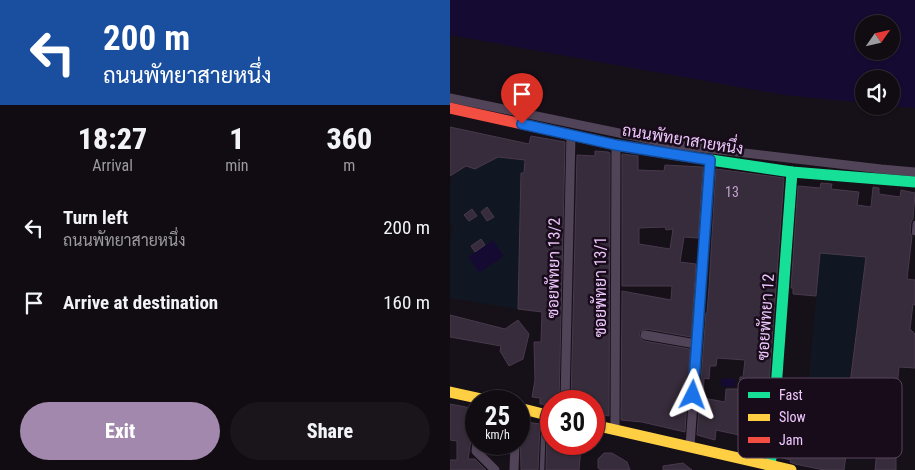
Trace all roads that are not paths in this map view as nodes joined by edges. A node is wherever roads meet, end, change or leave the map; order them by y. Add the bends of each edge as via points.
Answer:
1 (450, 98) edge
2 (450, 108) edge
3 (570, 135) junction
4 (616, 145) junction
5 (710, 160) junction
6 (792, 172) junction
7 (915, 172) edge
8 (915, 182) edge
9 (915, 223) edge
10 (914, 233) dead end
11 (645, 335) dead end
12 (696, 344) junction
13 (777, 378) edge
14 (565, 390) edge
15 (450, 392) edge
16 (465, 396) edge
17 (605, 427) edge
18 (614, 429) junction
19 (690, 446) junction
20 (480, 455) edge
21 (515, 455) edge
22 (544, 455) edge
23 (770, 467) edge
24 (495, 470) edge
25 (514, 470) edge
26 (542, 470) edge
27 (791, 470) edge

1 - 7 street via 677,145
2 - 3 main road, ถนนพัทยาสายหนึ่ง
3 - 4 main road, ถนนพัทยาสายหนึ่ง
3 - 14 street, ซอยพัทยา 13/2
4 - 5 main road, ถนนพัทยาสายหนึ่ง
4 - 18 street, ซอยพัทยา 13/1
5 - 6 main road, ถนนพัทยาสายหนึ่ง
5 - 12 street
6 - 8 main road, ถนนพัทยาสายหนึ่ง
6 - 13 main road, ซอยพัทยา 12
9 - 10 lane
11 - 12 street
12 - 19 street
15 - 16 main road
17 - 18 main road
18 - 19 main road
19 - 23 main road
20 - 24 street
21 - 25 street
22 - 26 lane
23 - 27 main road

